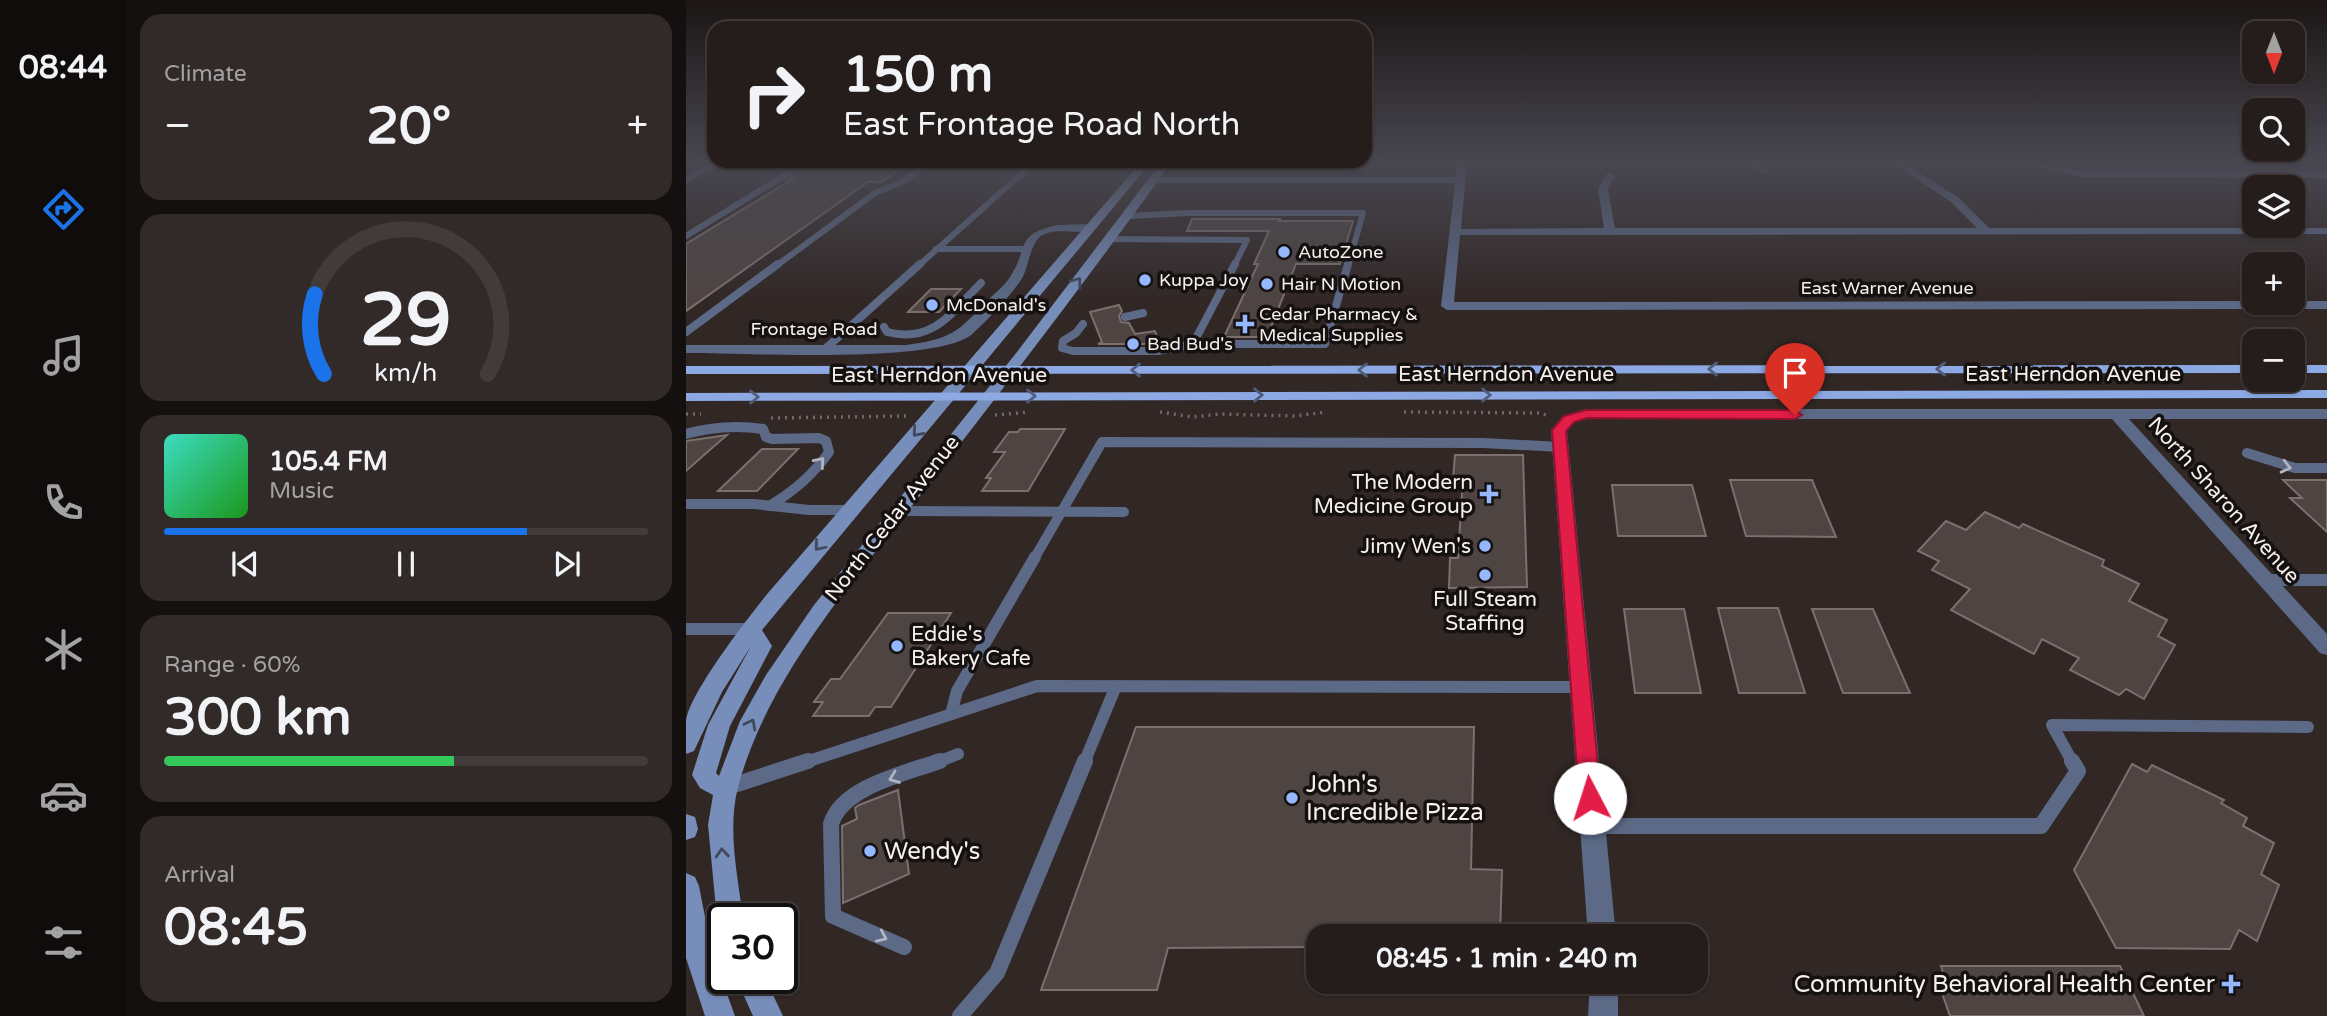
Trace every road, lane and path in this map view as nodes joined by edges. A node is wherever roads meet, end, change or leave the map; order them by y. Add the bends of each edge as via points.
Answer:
1 (731, 208) edge
2 (854, 208) edge
3 (982, 208) edge
4 (1107, 208) edge
5 (1117, 208) edge
6 (1132, 208) edge
7 (1457, 208) edge
8 (1606, 208) edge
9 (1963, 208) edge
10 (1127, 216) junction
11 (1092, 227) junction
12 (1986, 231) junction
13 (2327, 231) edge
14 (1455, 232) junction
15 (1610, 232) junction
16 (686, 236) edge
17 (1110, 239) junction
18 (936, 249) junction
19 (1028, 249) junction
20 (981, 283) dead end
21 (2327, 304) edge
22 (1143, 313) dead end
23 (1125, 317) dead end
24 (1083, 324) dead end
25 (884, 327) dead end
26 (686, 332) edge
27 (1193, 344) junction
28 (686, 349) edge
29 (825, 349) junction
30 (2242, 369) edge
31 (2305, 369) edge
32 (2327, 369) edge
33 (686, 370) edge
34 (971, 370) junction
35 (1010, 370) junction
36 (2327, 394) edge
37 (989, 396) junction
38 (686, 397) edge
39 (948, 397) junction
40 (686, 414) edge
41 (2327, 414) edge
42 (2116, 415) junction
43 (712, 416) dead end
44 (890, 416) dead end
45 (760, 418) dead end
46 (686, 434) edge
47 (1561, 447) junction
48 (2247, 453) dead end
49 (2327, 468) edge
50 (686, 504) edge
51 (769, 506) junction
52 (849, 510) junction
53 (898, 511) junction
54 (1061, 512) junction
55 (1124, 512) dead end
56 (2266, 580) junction
57 (2327, 580) edge
58 (686, 629) edge
59 (751, 629) junction
60 (2327, 647) edge
61 (1116, 686) junction
62 (1581, 687) junction
63 (951, 714) junction
64 (2308, 727) dead end
65 (686, 744) edge
66 (958, 754) dead end
67 (726, 788) junction
68 (1592, 825) junction
69 (686, 886) edge
70 (728, 903) edge
71 (1601, 924) edge
72 (904, 947) dead end
73 (758, 994) edge
74 (1604, 994) edge
75 (720, 1016) edge
76 (768, 1016) edge
77 (960, 1016) edge
78 (1603, 1016) edge

1 - 16 lane
2 - 26 lane
3 - 18 lane
4 - 11 main road, North Cedar Avenue
5 - 17 main road via 1098,232
6 - 10 main road, North Cedar Avenue
7 - 14 street
8 - 15 street
9 - 12 street
10 - 17 main road, North Cedar Avenue
10 - 27 lane via 1363,213 1325,344
11 - 19 street via 1044,230
11 - 34 main road, North Cedar Avenue
12 - 13 street
12 - 15 street
14 - 15 street
14 - 21 street, East Warner Avenue via 1447,306
17 - 27 lane via 1247,240
35 -> 17 main road, North Cedar Avenue
18 - 19 lane
18 - 29 lane
19 - 29 street, Frontage Road via 1016,278 965,333 942,344 906,349
20 - 25 lane via 941,323 900,330
22 - 23 lane
24 - 27 lane via 1061,343 1062,348 1157,351
28 - 29 street, Frontage Road
30 -> 35 main road, East Herndon Avenue
31 - 32 main road
33 - 34 main road, East Herndon Avenue
34 - 35 main road, East Herndon Avenue
34 - 39 main road, North Cedar Avenue
35 - 37 main road, North Cedar Avenue
37 -> 36 main road, East Herndon Avenue
37 - 39 main road, East Herndon Avenue
37 - 53 main road, North Cedar Avenue
38 -> 39 main road, East Herndon Avenue
39 -> 52 main road, North Cedar Avenue
40 - 43 path
41 - 42 street
42 - 47 street via 1586,414 1569,419 1559,430
42 - 56 street, North Sharon Avenue
44 - 45 path
51 -> 46 lane via 793,492 825,458 829,452 826,441 772,439 763,429 753,428 712,428
47 - 54 lane via 1102,442
47 - 62 street
48 -> 49 lane via 2284,468
50 - 51 lane
51 - 52 lane
52 -> 59 main road, North Cedar Avenue
53 - 54 lane
67 -> 53 main road, North Cedar Avenue via 748,728 781,670
54 - 55 lane
54 - 63 lane via 957,691
56 - 57 lane
56 - 60 street, North Sharon Avenue
58 - 59 lane
59 - 65 main road, North Cedar Avenue via 711,690
59 - 67 main road via 762,646 719,725 704,775 707,782
61 - 62 lane
61 - 63 lane via 1037,686
61 - 77 lane via 997,973
62 - 68 street
63 - 67 lane
64 - 68 lane via 2052,725 2078,771 2041,825
66 -> 72 lane via 860,791 835,811 831,824 833,916
70 -> 67 main road, North Cedar Avenue via 720,825
68 - 71 street
69 - 75 main road via 693,934
73 - 76 main road
74 - 78 street

